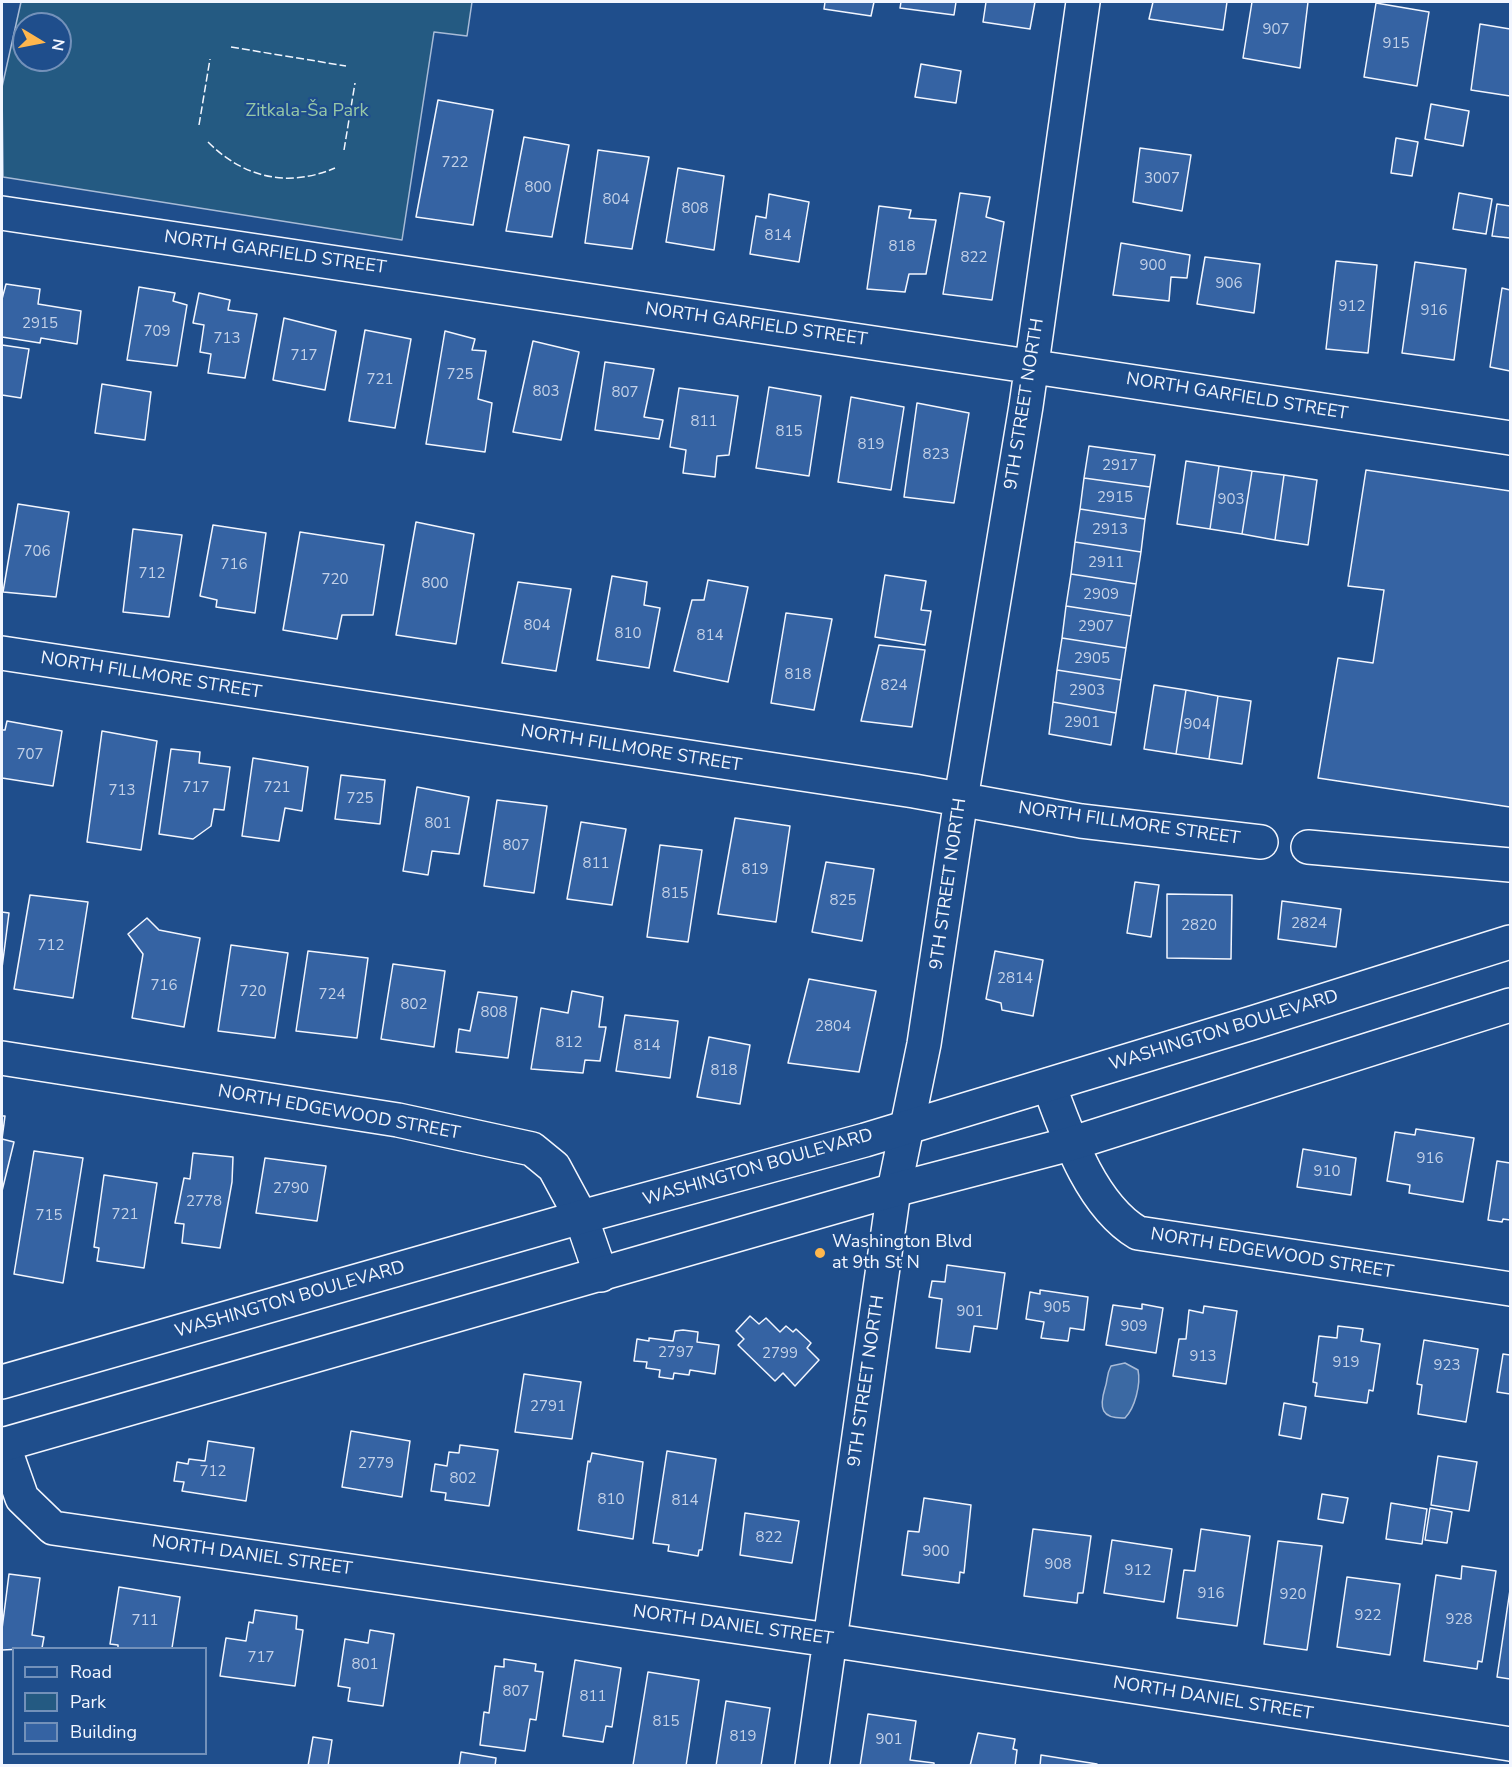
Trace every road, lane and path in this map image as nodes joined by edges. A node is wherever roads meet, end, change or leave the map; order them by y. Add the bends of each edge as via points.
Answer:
1 (1083, 2) edge
2 (2, 213) edge
3 (1031, 367) junction
4 (1510, 438) edge
5 (2, 653) edge
6 (961, 799) junction
7 (1261, 842) dead end
8 (1308, 846) dead end
9 (1510, 865) edge
10 (1510, 942) edge
11 (1510, 1005) edge
12 (2, 1058) edge
13 (1049, 1085) junction
14 (908, 1125) junction
15 (1070, 1144) junction
16 (894, 1190) junction
17 (580, 1217) junction
18 (601, 1275) junction
19 (1510, 1289) edge
20 (2, 1382) edge
21 (2, 1445) edge
22 (829, 1640) junction
23 (1510, 1744) edge
24 (812, 1766) edge

1 - 3 street, 9TH STREET NORTH
2 - 3 street, NORTH GARFIELD STREET
3 - 4 street, NORTH GARFIELD STREET
3 - 6 street, 9TH STREET NORTH
5 - 6 street, NORTH FILLMORE STREET
6 - 7 street, NORTH FILLMORE STREET via 1081,821
6 - 14 street, 9TH STREET NORTH
8 - 9 street
10 - 13 street, WASHINGTON BOULEVARD
11 - 15 street
12 - 17 street, NORTH EDGEWOOD STREET via 398,1120 532,1149 554,1167
13 - 14 street, WASHINGTON BOULEVARD
13 - 15 street, NORTH EDGEWOOD STREET
14 - 16 street, 9TH STREET NORTH
14 - 17 street, WASHINGTON BOULEVARD
15 - 16 street
15 - 19 street, NORTH EDGEWOOD STREET via 1120,1223 1138,1233
16 - 18 street
16 - 22 street, 9TH STREET NORTH
17 - 18 street, NORTH EDGEWOOD STREET
17 - 20 street, WASHINGTON BOULEVARD
18 - 21 street
21 - 22 street, NORTH DANIEL STREET via 22,1498 53,1528
22 - 23 street, NORTH DANIEL STREET
22 - 24 street, 9TH STREET NORTH

